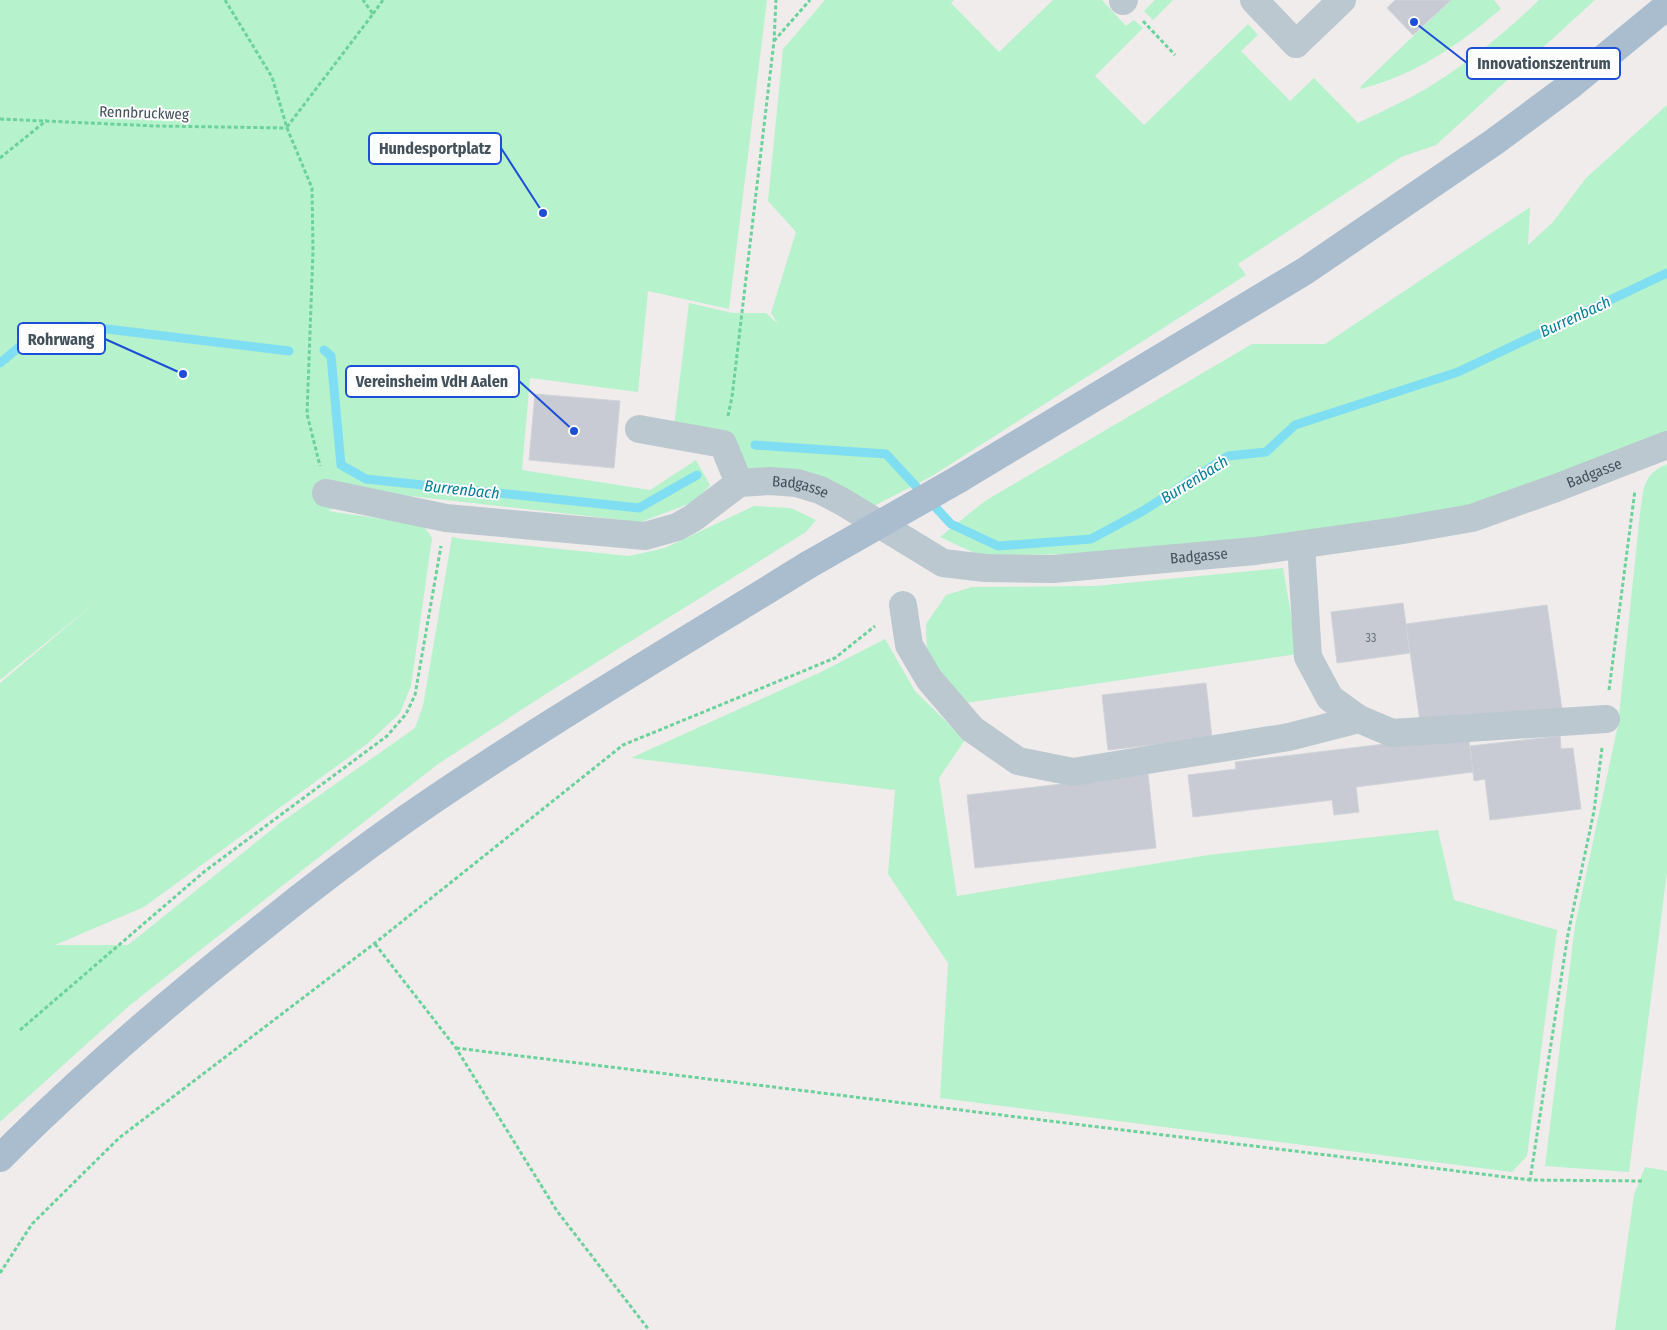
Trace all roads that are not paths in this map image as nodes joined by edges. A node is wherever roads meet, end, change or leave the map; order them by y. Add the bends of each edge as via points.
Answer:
1 (1254, 0) edge
2 (1342, 0) edge
3 (1667, 6) edge
4 (639, 429) dead end
5 (1667, 445) edge
6 (739, 483) junction
7 (326, 493) road end
8 (1300, 545) junction
9 (903, 605) road end
10 (1359, 719) junction
11 (1606, 719) road end
12 (0, 1158) edge

1 - 2 street via 1296,44
3 - 12 main road, bridge via 1564,91 1305,271 959,479 808,565 511,749 406,819 205,972 110,1054
4 - 6 street via 722,444
5 - 8 street, Badgasse via 1472,518
6 - 7 street via 693,518 645,536 446,518
6 - 8 street, Badgasse via 770,481 820,490 943,563 985,568 1096,566
8 - 10 street via 1308,657 1330,698
9 - 10 street via 909,645 929,679 972,730 1018,761 1073,772 1289,737
10 - 11 street via 1392,733

